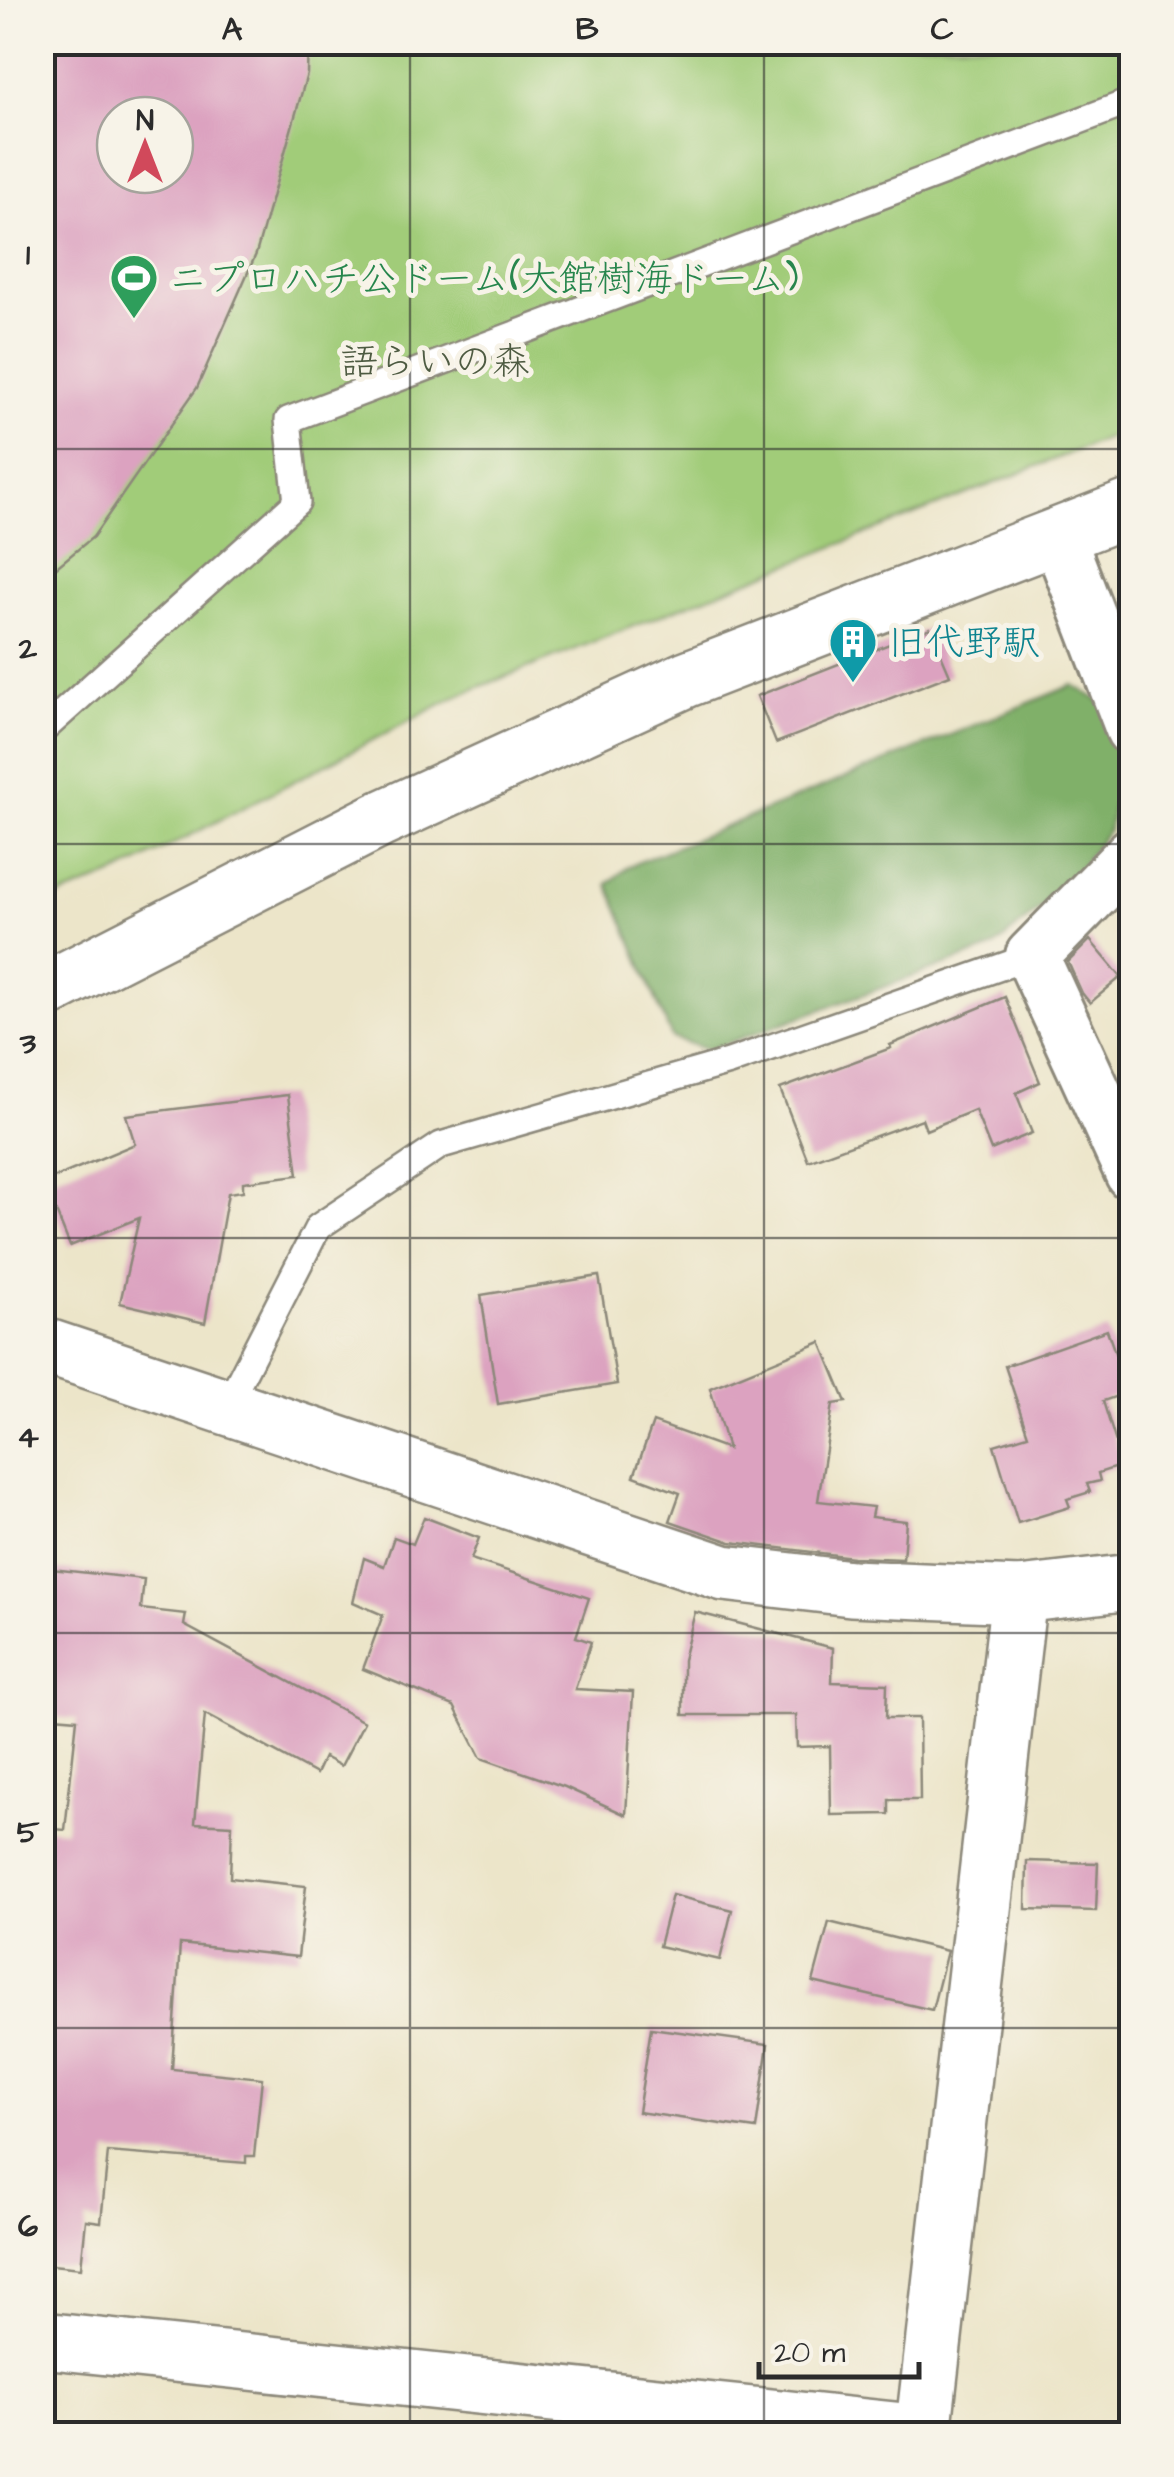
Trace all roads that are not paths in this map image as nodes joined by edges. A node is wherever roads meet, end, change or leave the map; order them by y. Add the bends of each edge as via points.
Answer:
1 (1132, 101) edge
2 (1132, 507) edge
3 (1058, 536) junction
4 (1132, 729) edge
5 (42, 732) edge
6 (1132, 854) edge
7 (1032, 956) junction
8 (42, 992) edge
9 (1132, 1174) edge
10 (42, 1345) edge
11 (227, 1406) junction
12 (1132, 1582) edge
13 (1019, 1596) junction
14 (42, 2340) edge
15 (923, 2434) edge

1 - 5 lane via 288,420 297,502
2 - 3 street
3 - 4 street
3 - 8 street via 687,679 379,820
6 - 7 street
7 - 9 street
7 - 11 lane via 729,1062 441,1146 318,1227
10 - 11 street
11 - 13 street via 724,1573 851,1588
12 - 13 street
13 - 15 street
14 - 15 street

